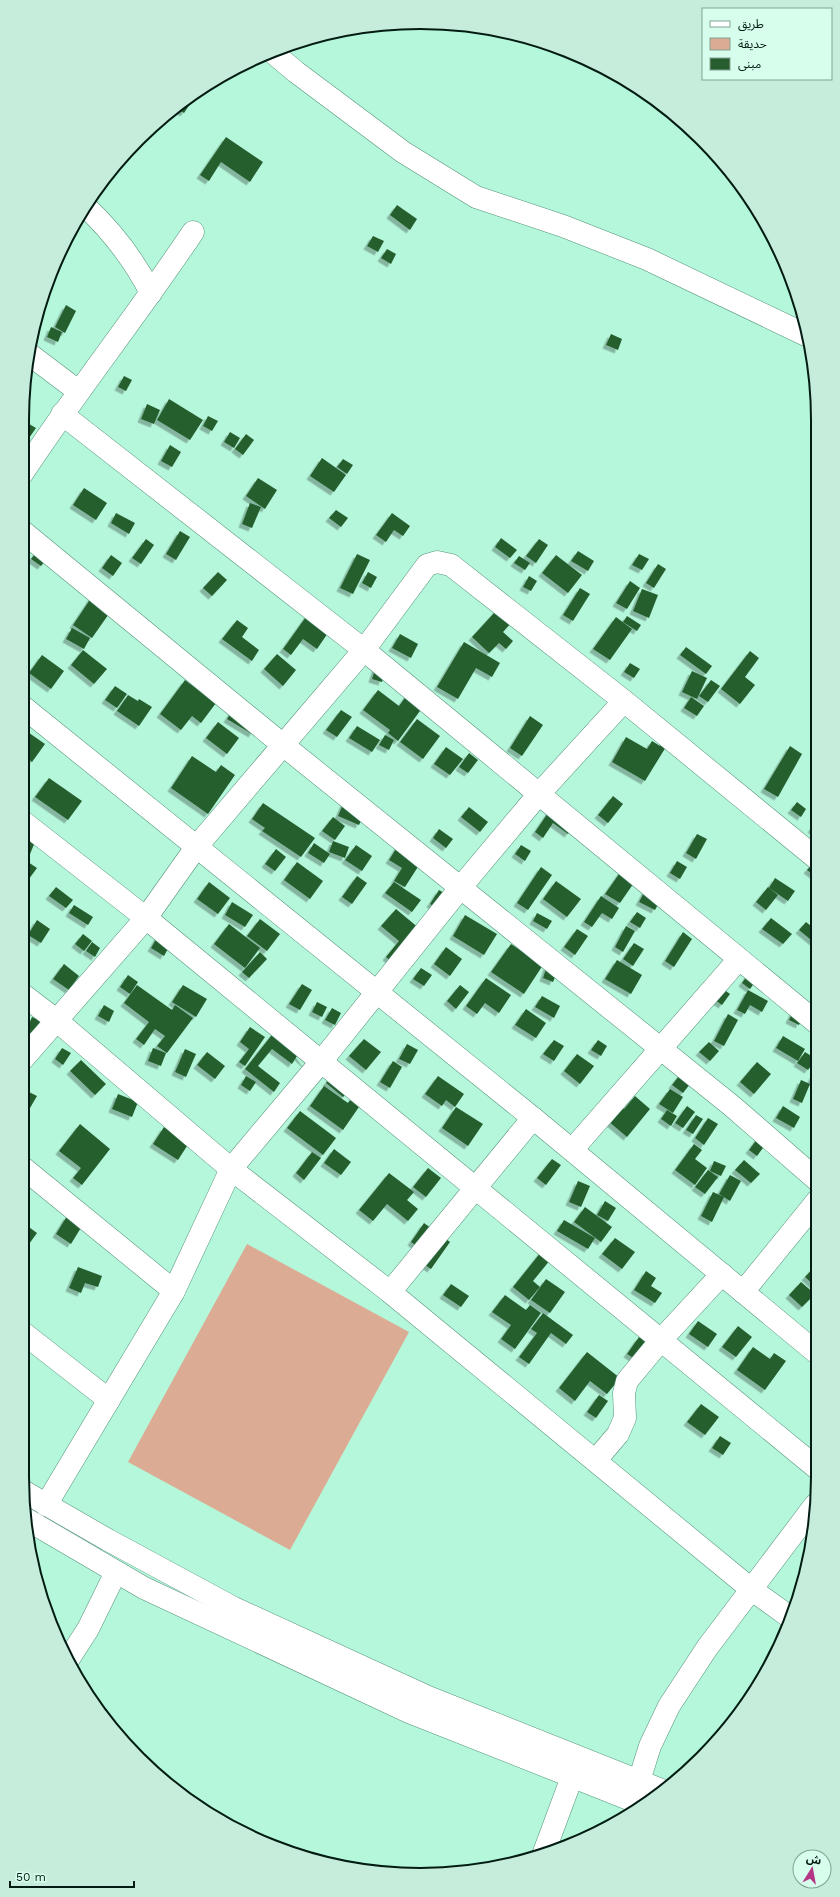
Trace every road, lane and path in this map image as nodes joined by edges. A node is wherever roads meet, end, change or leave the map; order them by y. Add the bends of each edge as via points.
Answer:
1 (277, 56) edge
2 (92, 213) edge
3 (194, 232) dead end
4 (151, 293) junction
5 (801, 332) edge
6 (34, 359) edge
7 (78, 392) junction
8 (62, 414) junction
9 (29, 464) edge
10 (29, 537) edge
11 (364, 650) junction
12 (624, 701) junction
13 (29, 712) edge
14 (283, 745) junction
15 (538, 795) junction
16 (29, 826) edge
17 (197, 846) junction
18 (811, 854) edge
19 (461, 887) junction
20 (146, 918) junction
21 (739, 959) junction
22 (378, 992) junction
23 (29, 999) edge
24 (811, 1018) edge
25 (56, 1020) junction
26 (659, 1049) junction
27 (29, 1052) edge
28 (320, 1063) junction
29 (533, 1118) junction
30 (572, 1150) junction
31 (231, 1169) junction
32 (29, 1173) edge
33 (811, 1175) edge
34 (475, 1188) junction
35 (811, 1208) edge
36 (722, 1274) junction
37 (174, 1291) junction
38 (390, 1292) junction
39 (743, 1292) junction
40 (29, 1337) edge
41 (662, 1340) junction
42 (811, 1348) edge
43 (109, 1400) junction
44 (596, 1460) junction
45 (811, 1463) edge
46 (30, 1494) edge
47 (46, 1505) junction
48 (809, 1513) edge
49 (32, 1522) edge
50 (116, 1572) junction
51 (751, 1589) junction
52 (786, 1614) edge
53 (71, 1654) edge
54 (572, 1777) junction
55 (639, 1781) junction
56 (657, 1788) edge
57 (637, 1802) edge
58 (546, 1847) edge

1 - 5 street via 403,152 476,197 563,226 647,259
2 - 4 street via 118,240 137,266
3 - 4 street
4 - 7 street
6 - 7 street
7 - 8 street
8 - 9 street
8 - 11 street
10 - 14 street
11 - 12 street via 427,565 437,562 450,565
11 - 14 street
11 - 15 street
12 - 15 street
12 - 18 street
13 - 17 street
14 - 17 street
14 - 19 street
15 - 19 street
15 - 21 street
16 - 20 street
17 - 20 street
17 - 22 street
19 - 22 street
19 - 26 street
20 - 25 street
20 - 28 street
21 - 24 street
21 - 26 street
22 - 28 street
22 - 29 street
23 - 25 street
25 - 27 street
25 - 31 street
26 - 30 street
26 - 33 street via 732,1106
28 - 31 street
28 - 34 street
29 - 30 street
29 - 34 street
30 - 36 street
31 - 37 street
31 - 38 street
32 - 37 street
34 - 38 street
34 - 41 street
35 - 39 street
36 - 39 street
36 - 41 street
37 - 43 street
38 - 44 street via 491,1377
39 - 42 street
40 - 43 street
41 - 44 street via 628,1381 624,1393 625,1418 618,1434
41 - 45 street
43 - 47 street
44 - 51 street
46 - 47 street
47 - 55 street via 234,1608 428,1697
48 - 51 street
49 - 50 street
50 - 53 street
50 - 54 street via 144,1588 409,1712
51 - 52 street
51 - 55 street via 706,1648 669,1706 650,1746
54 - 57 street
54 - 58 street
55 - 56 street

